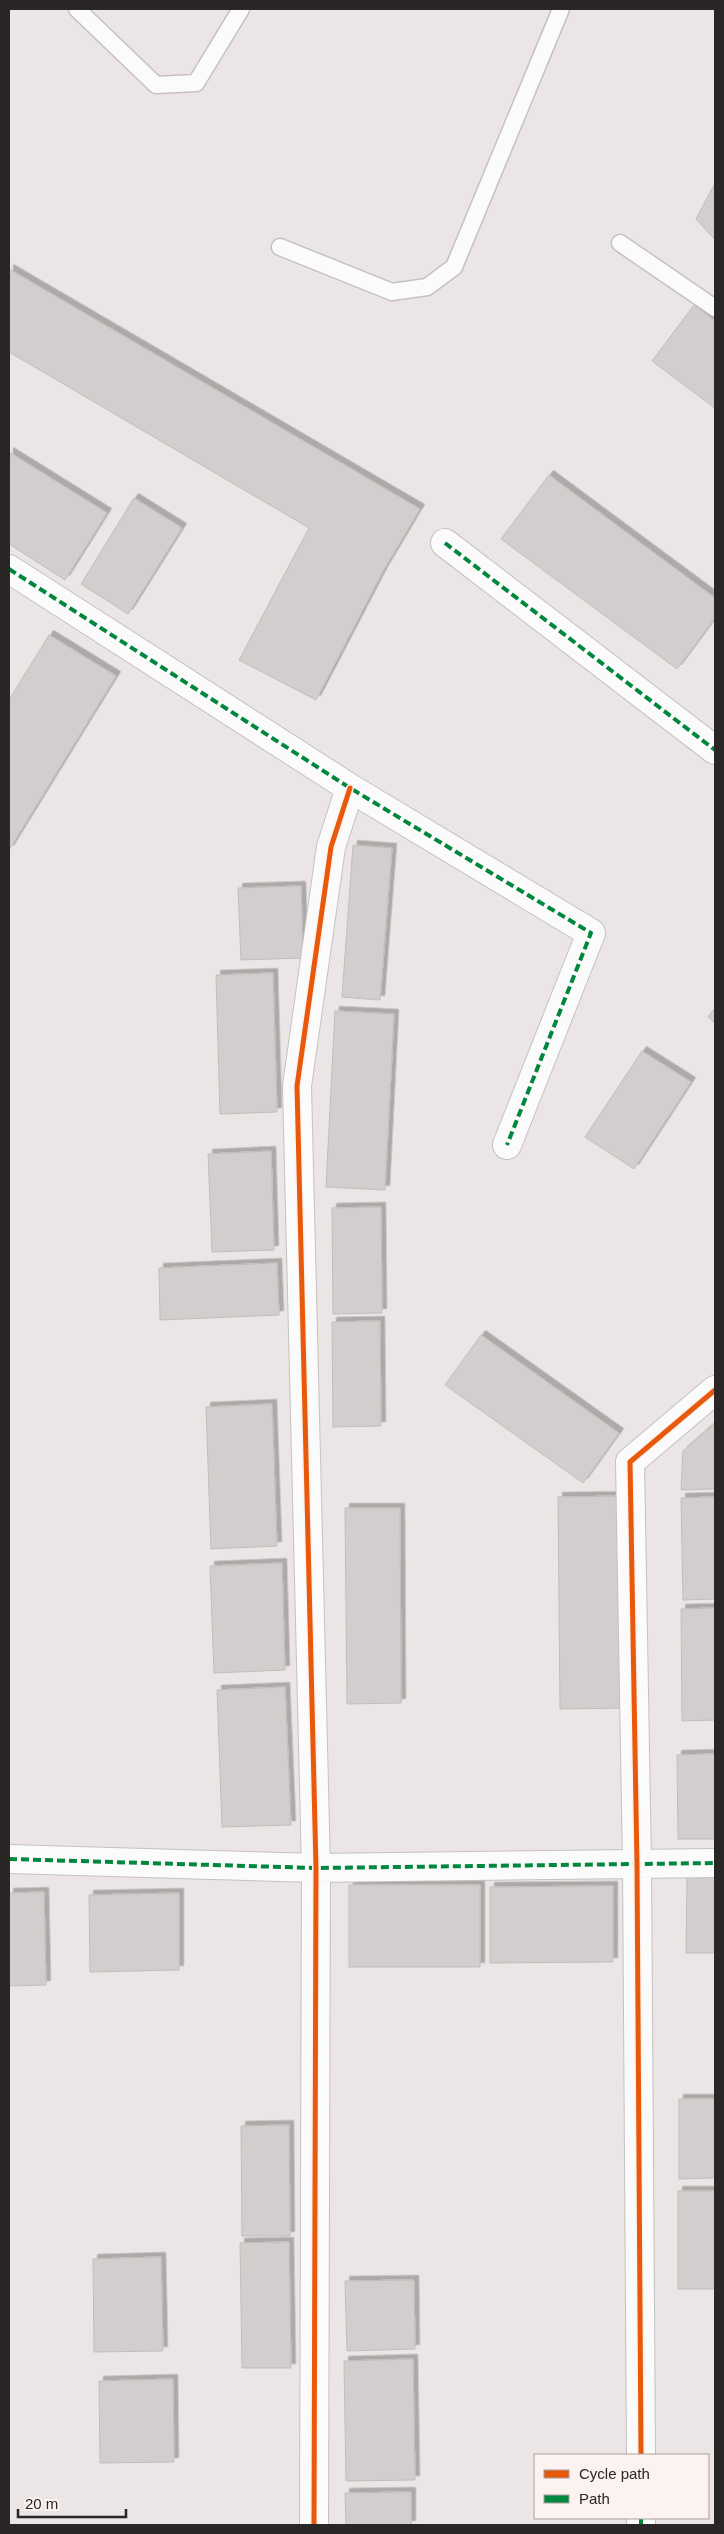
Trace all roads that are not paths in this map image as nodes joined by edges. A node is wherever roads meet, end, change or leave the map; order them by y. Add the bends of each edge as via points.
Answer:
1 (77, 9) edge
2 (241, 9) edge
3 (562, 9) edge
4 (620, 243) dead end
5 (280, 247) dead end
6 (715, 308) edge
7 (445, 543) dead end
8 (9, 569) edge
9 (715, 750) edge
10 (350, 788) junction
11 (507, 1145) dead end
12 (715, 1390) edge
13 (9, 1859) edge
14 (715, 1863) edge
15 (637, 1864) junction
16 (316, 1868) junction
17 (641, 2454) edge
18 (314, 2525) edge

1 - 2 lane via 156,85 196,83
3 - 5 lane via 454,267 427,287 392,292
4 - 6 lane
7 - 9 street
8 - 10 street
10 - 11 street via 591,933
10 - 16 street via 331,846 297,1086
12 - 15 street via 630,1462
13 - 16 street
14 - 15 street
15 - 16 street
15 - 17 street
16 - 18 street

